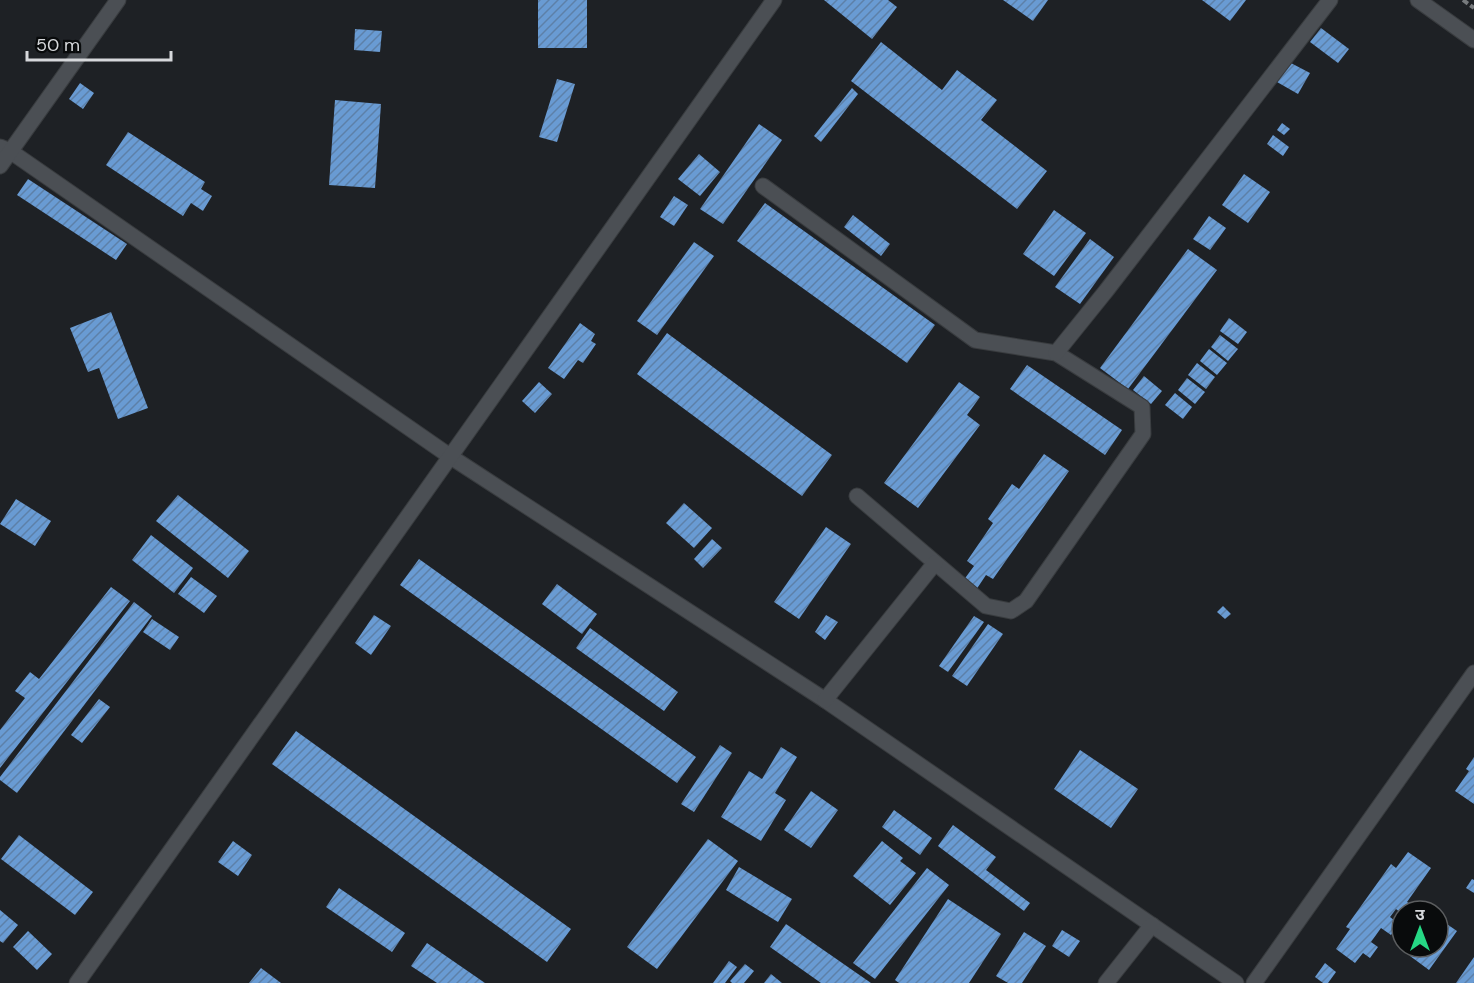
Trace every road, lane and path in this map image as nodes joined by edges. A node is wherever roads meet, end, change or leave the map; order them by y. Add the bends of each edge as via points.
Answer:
1 (118, 0) edge
2 (774, 0) edge
3 (1330, 0) edge
4 (1418, 0) edge
5 (1462, 0) edge
6 (1474, 8) edge
7 (1474, 40) edge
8 (5, 149) edge
9 (0, 166) edge
10 (763, 186) dead end
11 (1056, 353) junction
12 (451, 457) junction
13 (857, 496) dead end
14 (935, 563) junction
15 (1474, 673) edge
16 (825, 700) junction
17 (1152, 925) junction
18 (1228, 981) edge
19 (77, 983) edge
20 (1106, 983) edge
21 (1254, 983) edge

1 - 8 street
2 - 12 street
3 - 11 street
4 - 7 street
5 - 6 path
8 - 9 street
8 - 12 street
10 - 11 street via 975,340
11 - 14 street via 1142,407 1143,434 1026,601 1011,611 986,606
12 - 16 street
12 - 19 street
13 - 14 street
14 - 16 street
15 - 21 street
16 - 17 street
17 - 18 street
17 - 20 street

